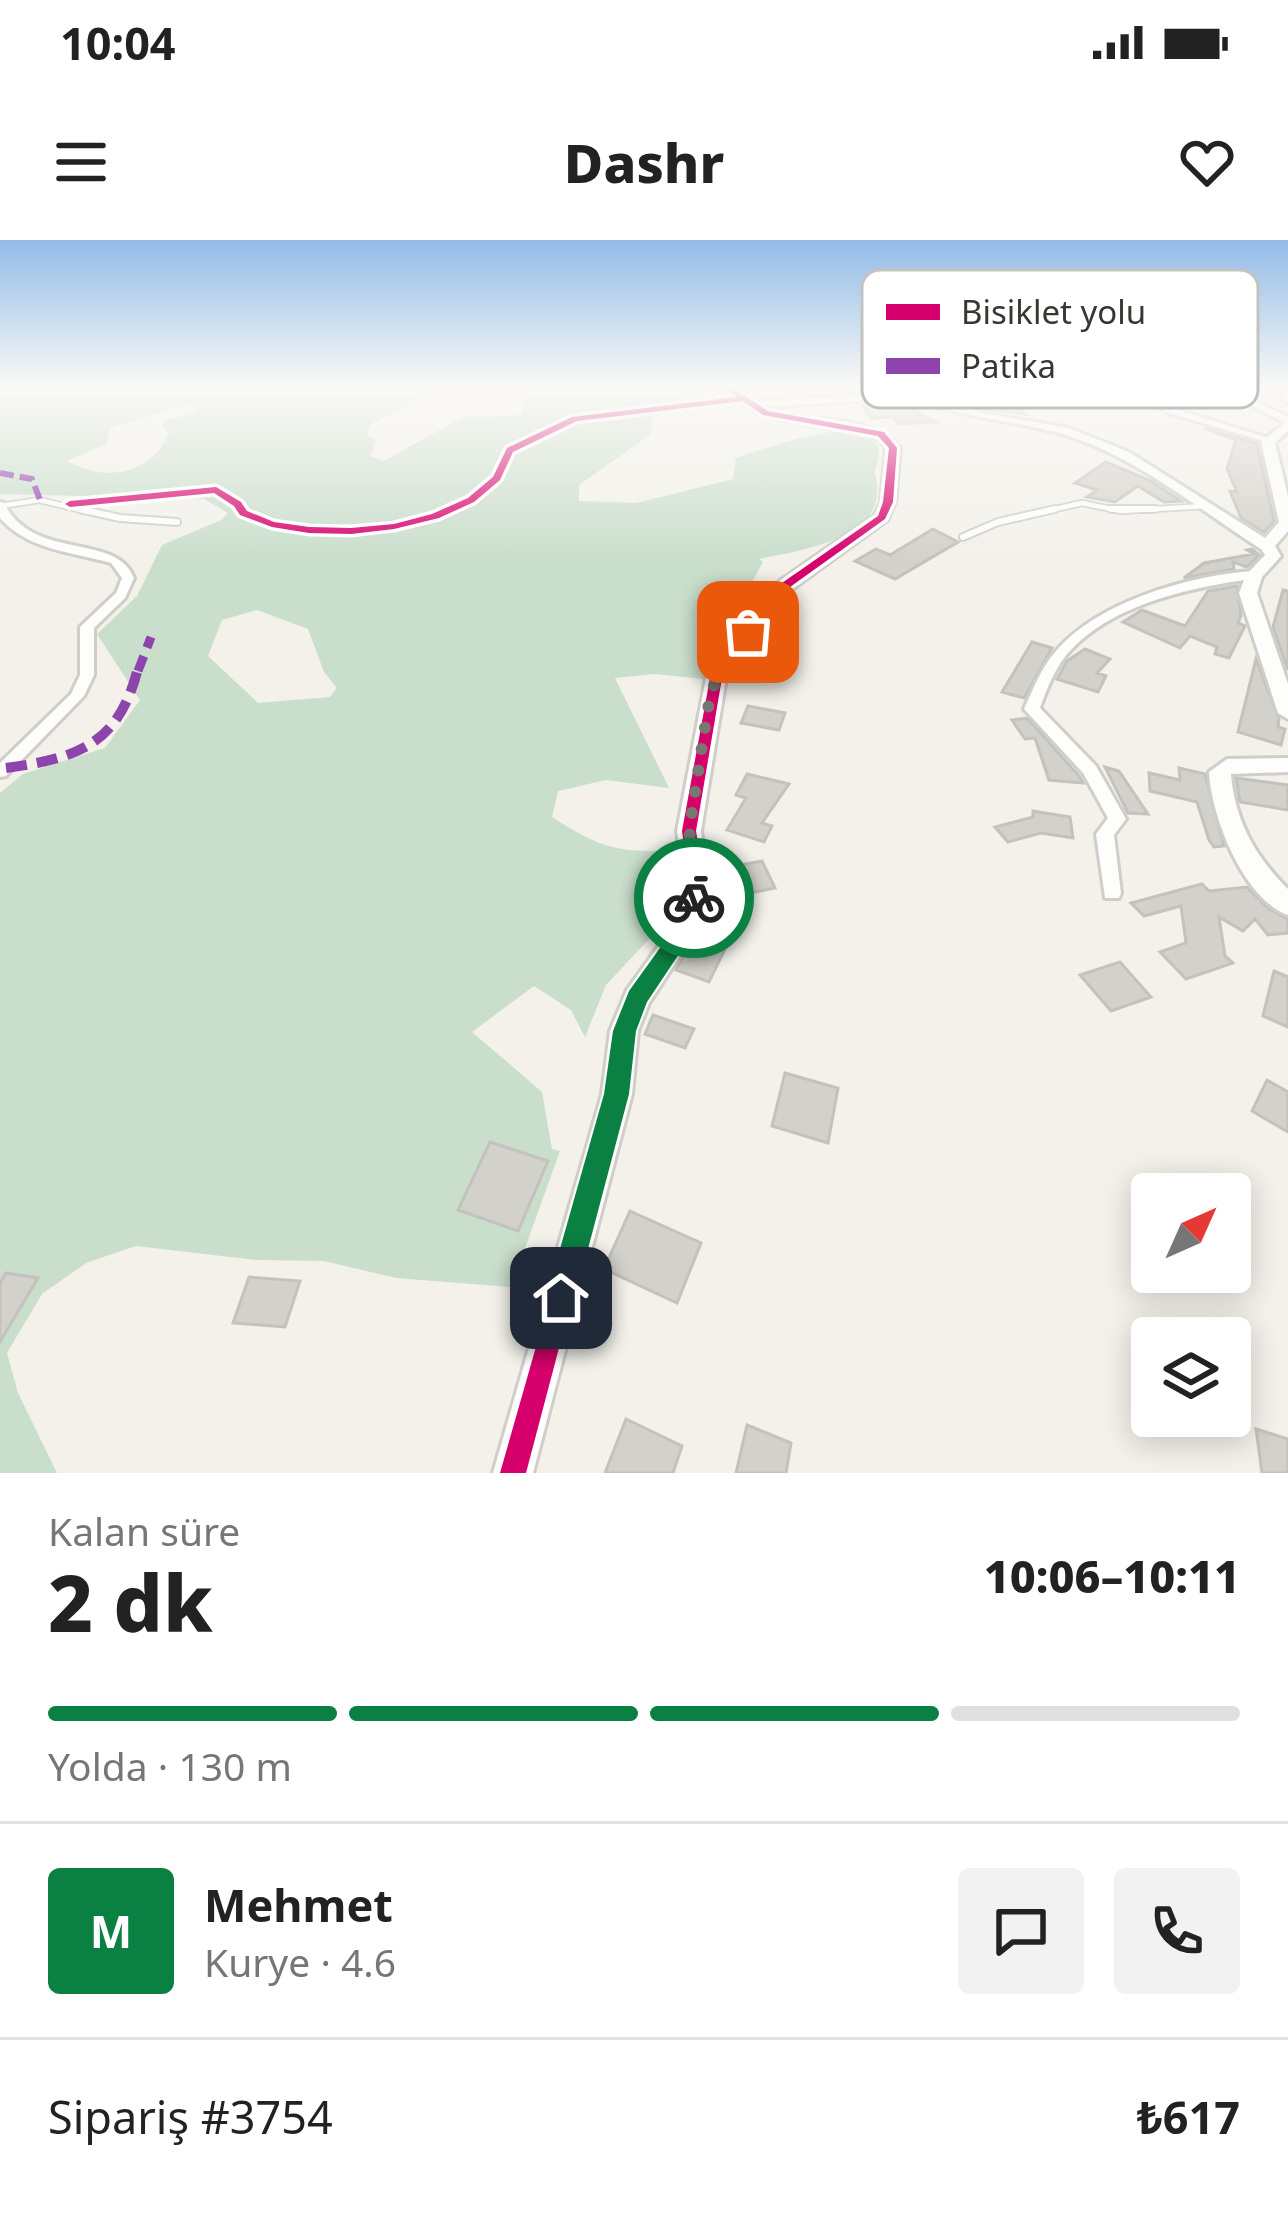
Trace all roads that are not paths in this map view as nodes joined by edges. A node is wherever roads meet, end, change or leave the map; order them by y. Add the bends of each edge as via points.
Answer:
1 (521, 445) edge
2 (890, 445) edge
3 (1098, 445) edge
4 (1271, 445) edge
5 (70, 504) junction
6 (0, 506) edge
7 (1206, 506) junction
8 (177, 522) dead end
9 (963, 537) dead end
10 (1267, 546) junction
11 (1253, 575) junction
12 (1288, 713) edge
13 (1288, 765) edge
14 (0, 772) edge
15 (1112, 893) dead end
16 (1288, 905) edge
17 (513, 1473) edge

1 - 5 street via 510,450 499,476 455,508 378,530 255,520 216,490
2 - 17 street via 882,517 786,585 716,678 689,831 698,883 624,1031 617,1094
3 - 7 street
4 - 10 street via 1287,522
5 - 6 lane via 29,499
5 - 8 lane
6 - 14 street via 17,529 115,560 129,578 121,598 87,627 87,675 77,697
7 - 9 lane via 1121,511 1082,502
7 - 10 street
10 - 11 street via 1273,556
11 - 12 street via 1248,593
11 - 15 street via 1208,581 1088,629 1053,663 1041,688 1032,710 1090,770 1118,819 1105,834
13 - 16 street via 1220,772 1230,830 1254,872

